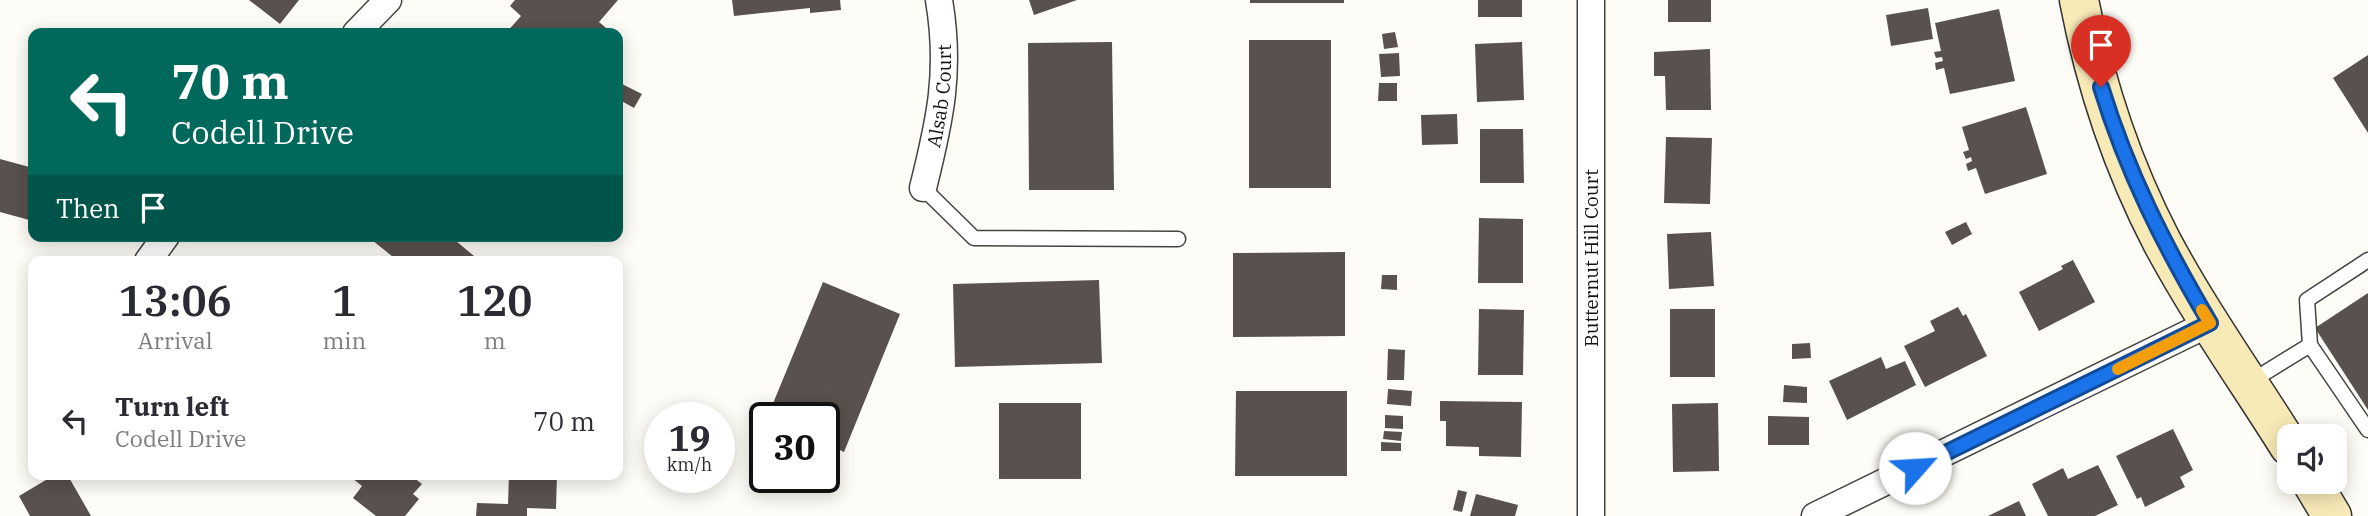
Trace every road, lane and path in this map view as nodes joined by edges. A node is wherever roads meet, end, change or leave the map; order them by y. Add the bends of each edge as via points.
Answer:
1 (388, 0) edge
2 (939, 0) edge
3 (1591, 0) edge
4 (2079, 0) edge
5 (361, 28) edge
6 (923, 188) joint
7 (1178, 239) dead end
8 (2368, 260) edge
9 (2210, 323) junction
10 (2310, 345) junction
11 (2249, 382) junction
12 (2277, 427) edge
13 (2368, 430) edge
14 (2319, 494) edge
15 (1591, 516) edge
16 (1815, 516) edge
17 (2332, 516) edge

1 - 5 street
2 - 6 street, Alsab Court via 946,41 942,108
3 - 15 street, Butternut Hill Court
4 - 9 street via 2101,87 2135,184
6 - 7 lane via 974,238
8 - 10 lane via 2306,300
9 - 11 street
9 - 16 street
10 - 11 lane
10 - 13 lane
11 - 12 street
14 - 17 street

